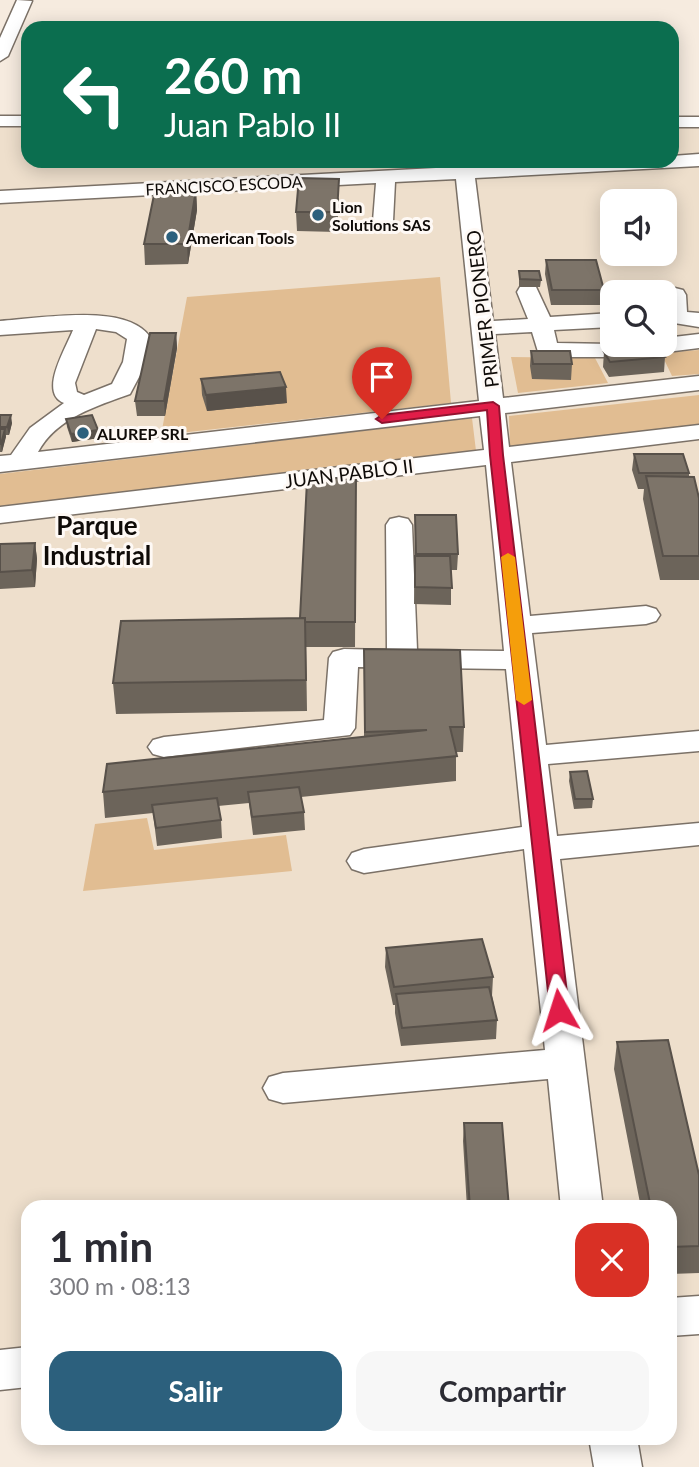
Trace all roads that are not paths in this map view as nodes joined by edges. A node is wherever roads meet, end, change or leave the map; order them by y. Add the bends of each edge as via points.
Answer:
1 (24, 1) edge
2 (0, 57) edge
3 (0, 121) edge
4 (21, 121) edge
5 (679, 122) edge
6 (699, 122) edge
7 (699, 160) edge
8 (679, 161) edge
9 (456, 168) edge
10 (465, 168) edge
11 (386, 176) junction
12 (0, 197) edge
13 (383, 221) dead end
14 (528, 292) dead end
15 (677, 312) edge
16 (699, 320) edge
17 (600, 321) edge
18 (87, 323) junction
19 (542, 325) junction
20 (0, 328) edge
21 (484, 328) junction
22 (0, 335) edge
23 (0, 341) edge
24 (699, 341) edge
25 (699, 383) edge
26 (84, 403) junction
27 (493, 406) junction
28 (699, 432) edge
29 (496, 455) junction
30 (10, 463) edge
31 (0, 515) edge
32 (399, 526) dead end
33 (646, 615) dead end
34 (516, 626) junction
35 (402, 659) junction
36 (520, 660) junction
37 (699, 741) edge
38 (164, 747) dead end
39 (531, 756) junction
40 (699, 834) edge
41 (540, 843) junction
42 (364, 861) dead end
43 (566, 1063) junction
44 (283, 1088) dead end
45 (581, 1200) edge
46 (699, 1315) edge
47 (677, 1317) edge
48 (21, 1368) edge
49 (0, 1370) edge
50 (614, 1445) edge
51 (618, 1467) edge

1 - 2 street
3 - 4 street
5 - 6 street
7 - 8 street, FRANCISCO ESCODA
9 - 11 street, FRANCISCO ESCODA
10 - 21 street, PRIMER PIONERO
11 - 12 street, FRANCISCO ESCODA
11 - 13 street
14 - 19 street
15 - 16 street
17 - 19 street
18 - 20 street
18 - 26 street via 63,383 66,396
18 - 26 street via 123,326 139,337 135,362 122,389
19 - 21 street
19 - 24 street via 547,350 626,350
21 - 27 street, PRIMER PIONERO
22 - 23 street
25 - 27 street
26 - 30 street via 43,426
27 - 29 street, PRIMER PIONERO
27 - 30 street
28 - 29 street, JUAN PABLO II
29 - 31 street, JUAN PABLO II
29 - 34 street, PRIMER PIONERO
32 - 35 street
33 - 34 street
34 - 36 street, PRIMER PIONERO
35 - 36 street
35 - 38 street via 344,659 339,728
36 - 39 street, PRIMER PIONERO
37 - 39 street
39 - 41 street, PRIMER PIONERO
40 - 41 street
41 - 42 street
41 - 43 street, PRIMER PIONERO
43 - 44 street
43 - 45 street, PRIMER PIONERO
46 - 47 street
48 - 49 street
50 - 51 street

